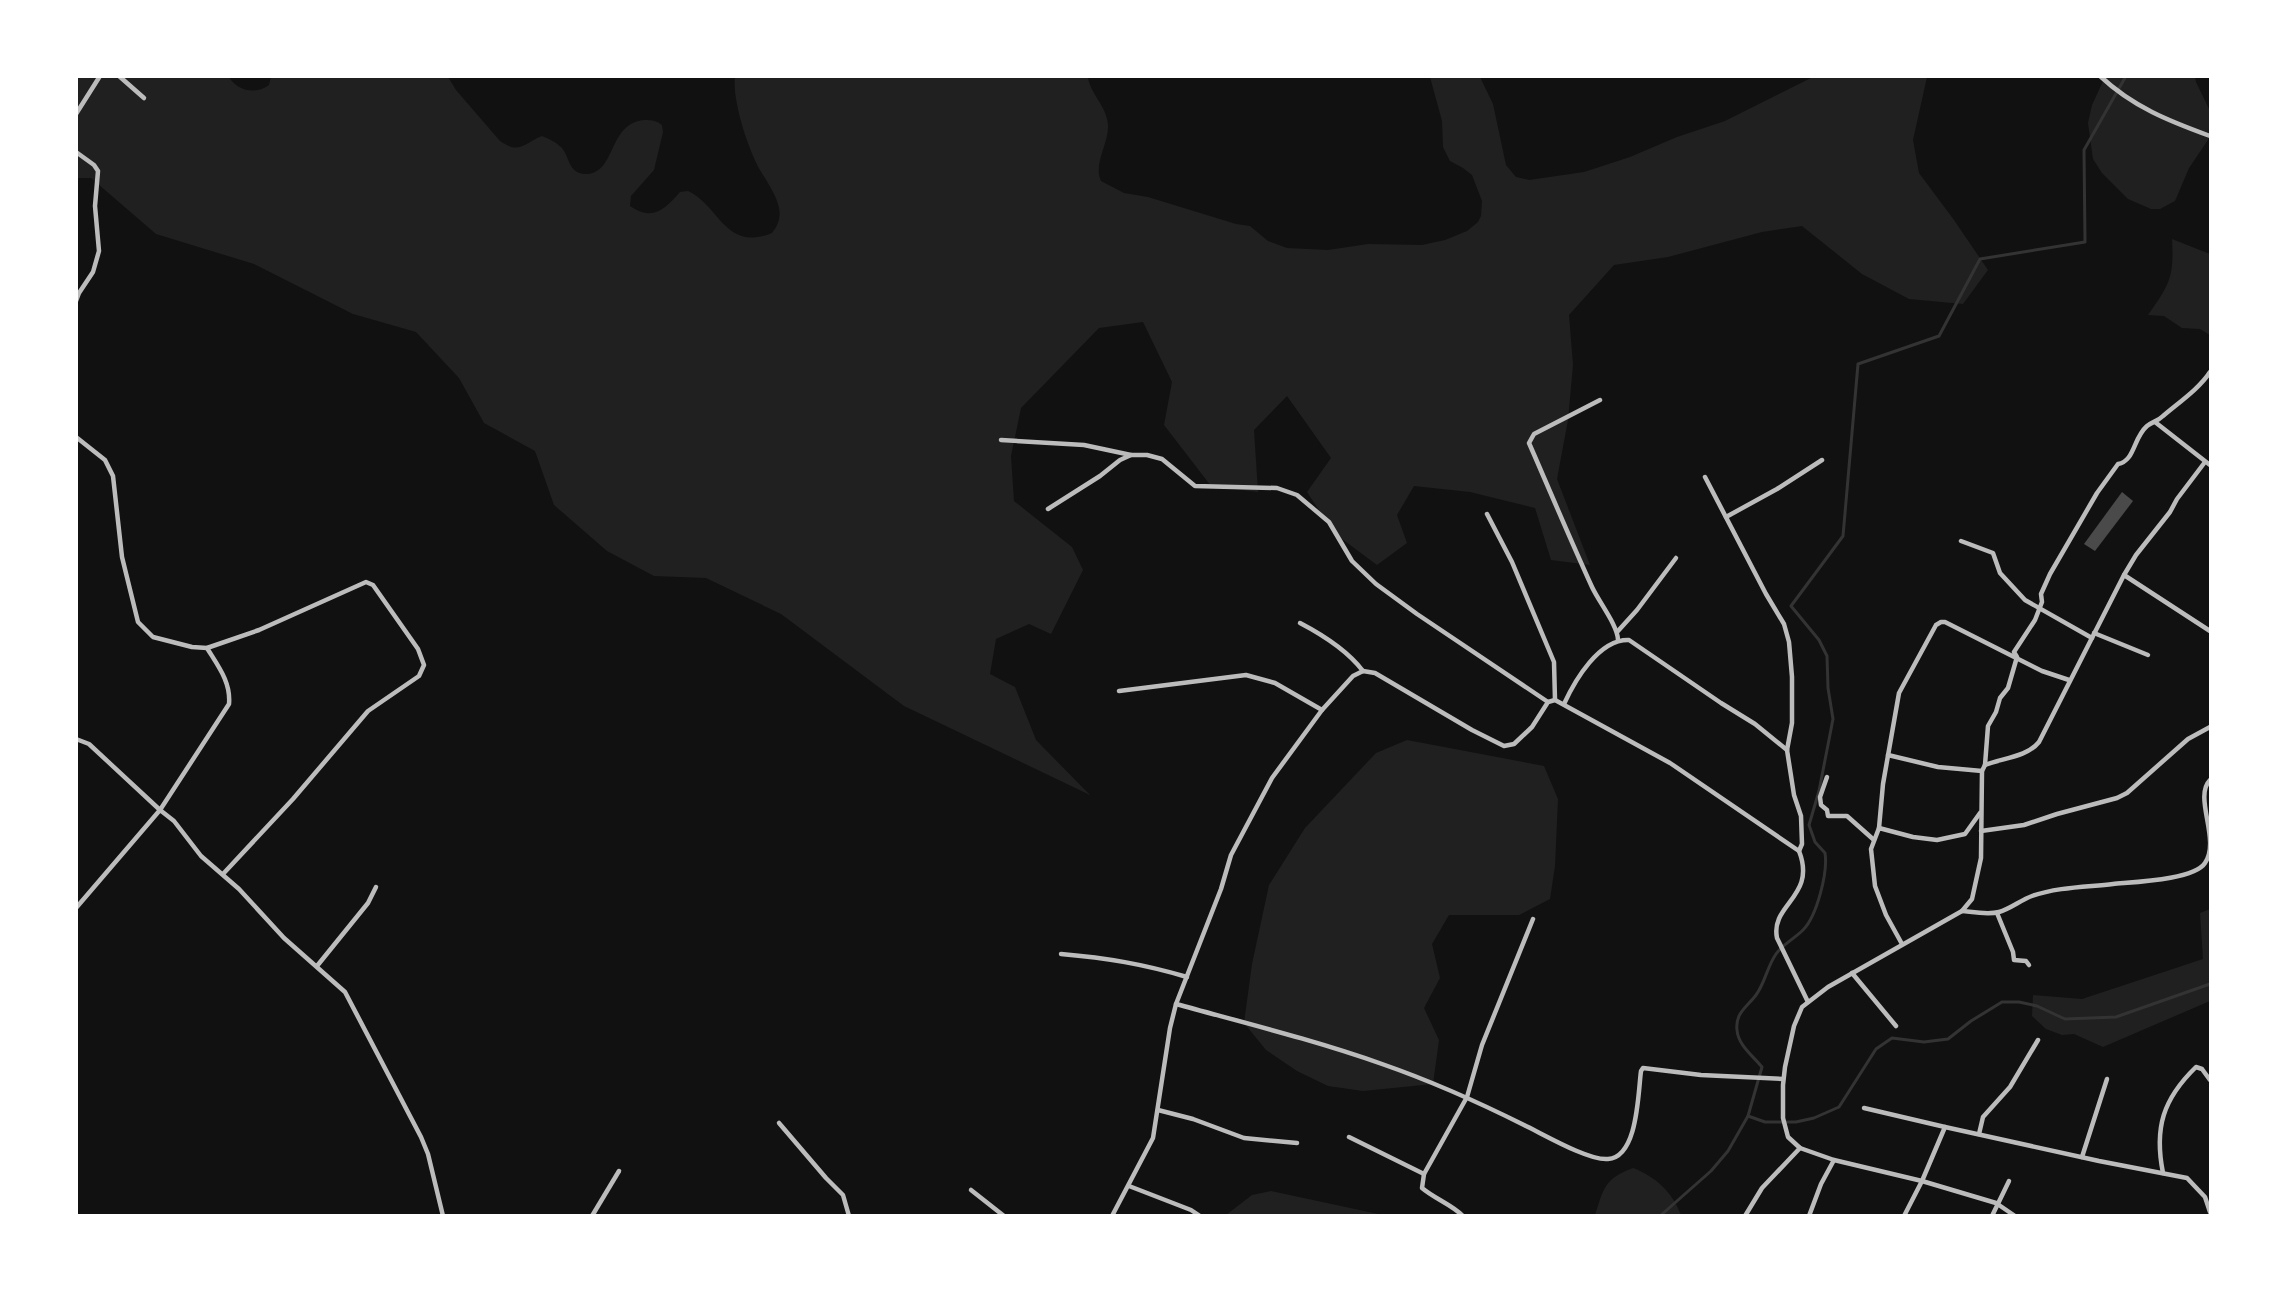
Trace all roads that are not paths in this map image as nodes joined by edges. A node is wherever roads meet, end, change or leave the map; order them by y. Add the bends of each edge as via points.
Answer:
1 (100, 76) edge
2 (119, 76) edge
3 (2100, 76) edge
4 (144, 98) dead end
5 (76, 114) edge
6 (2211, 136) edge
7 (76, 152) edge
8 (76, 301) edge
9 (2211, 372) edge
10 (1600, 400) dead end
11 (2155, 422) junction
12 (76, 437) edge
13 (1001, 440) dead end
14 (1131, 455) junction
15 (1822, 460) dead end
16 (2208, 464) edge
17 (1705, 477) dead end
18 (1048, 509) dead end
19 (1487, 514) dead end
20 (1726, 517) junction
21 (1961, 541) dead end
22 (1676, 558) dead end
23 (2124, 574) junction
24 (2040, 609) junction
25 (1300, 623) dead end
26 (1618, 631) junction
27 (2211, 631) edge
28 (2093, 636) junction
29 (1618, 640) junction
30 (207, 648) junction
31 (2148, 656) dead end
32 (2017, 657) junction
33 (1362, 671) junction
34 (2069, 680) junction
35 (1119, 691) dead end
36 (1556, 700) junction
37 (1548, 702) junction
38 (1564, 704) junction
39 (1322, 710) junction
40 (2211, 727) edge
41 (76, 739) edge
42 (1787, 750) junction
43 (1887, 755) junction
44 (1984, 768) junction
45 (1827, 777) dead end
46 (2211, 780) edge
47 (160, 810) junction
48 (1980, 813) junction
49 (1879, 828) junction
50 (1980, 831) junction
51 (1874, 840) junction
52 (1799, 851) junction
53 (223, 874) junction
54 (376, 887) dead end
55 (76, 908) edge
56 (1962, 911) junction
57 (1997, 913) junction
58 (1533, 919) dead end
59 (1902, 944) junction
60 (1061, 954) dead end
61 (2028, 964) dead end
62 (317, 966) junction
63 (1852, 973) junction
64 (1187, 977) junction
65 (1809, 1002) junction
66 (1176, 1005) junction
67 (1896, 1026) dead end
68 (2038, 1040) dead end
69 (1783, 1079) junction
70 (2107, 1079) dead end
71 (2211, 1080) edge
72 (1467, 1097) junction
73 (1864, 1107) dead end
74 (1158, 1110) junction
75 (779, 1123) dead end
76 (1945, 1127) junction
77 (1979, 1134) junction
78 (1349, 1137) dead end
79 (1297, 1143) dead end
80 (1800, 1148) junction
81 (2082, 1157) junction
82 (1834, 1160) junction
83 (619, 1172) dead end
84 (2163, 1173) junction
85 (1424, 1174) junction
86 (1922, 1181) junction
87 (2009, 1181) dead end
88 (1129, 1186) junction
89 (971, 1190) dead end
90 (1996, 1203) junction
91 (2211, 1212) edge
92 (443, 1215) edge
93 (592, 1215) edge
94 (849, 1215) edge
95 (1004, 1215) edge
96 (1112, 1215) edge
97 (1200, 1215) edge
98 (1462, 1215) edge
99 (1745, 1215) edge
100 (1809, 1215) edge
101 (1904, 1215) edge
102 (1992, 1215) edge
103 (2015, 1215) edge

1 - 5 street
2 - 4 street
3 - 6 street via 2147,112
7 - 8 street via 98,171 95,206 99,250 93,272
9 - 11 street
10 - 26 street via 1534,434 1529,443 1593,589
11 - 16 street
11 - 24 street via 2147,426 2136,440 2130,458 2118,464 2092,501 2050,573 2041,594
12 - 30 street via 105,460 113,476 122,557 138,622 153,637
13 - 14 street via 1084,445
14 - 18 street
14 - 37 street via 1162,459 1195,486 1277,488 1297,495 1329,522 1352,561 1376,584
15 - 20 street
16 - 23 street via 2177,499
17 - 20 street
19 - 36 street via 1554,662
20 - 42 street via 1784,624 1789,642 1792,689
21 - 24 street via 1993,553 2000,573 2025,600
22 - 26 street
23 - 27 street
23 - 28 street
24 - 28 street
24 - 32 street via 2014,652
25 - 33 street via 1355,660
26 - 29 street
28 - 31 street
28 - 34 street
29 - 38 street via 1575,680
29 - 42 street via 1629,640 1755,724
30 - 47 street via 230,691 229,704
30 - 53 street via 259,630 366,582 373,585 418,649 424,665 419,676 368,711 293,800
32 - 34 street
32 - 43 street via 1941,622 1936,625 1899,693
32 - 44 street via 2008,688 1988,726
33 - 37 street via 1375,673 1504,746 1514,744 1532,727
33 - 39 street
34 - 44 street via 2035,747
35 - 39 street via 1246,675 1275,683
36 - 37 street
36 - 38 street
38 - 52 street via 1670,763
39 - 64 street via 1272,778 1231,855
40 - 50 street via 2188,739 2117,798 2024,825
41 - 47 street via 89,744
42 - 52 street via 1801,816
43 - 44 street via 1938,767
43 - 49 street
44 - 48 street
45 - 51 street via 1820,797 1828,816 1847,816
46 - 57 street via 2204,788 2210,840 2207,861 2201,868 2169,878 2032,896
47 - 53 street via 174,821 201,856
47 - 55 street
48 - 49 street via 1965,834 1937,840
48 - 50 street
49 - 51 street
50 - 56 street via 1978,874 1972,899
51 - 59 street via 1870,858 1877,894
52 - 65 street via 1804,865 1803,881 1775,929
53 - 62 street via 284,938
54 - 62 street via 369,903
56 - 57 street
56 - 59 street
57 - 61 street via 2014,960
58 - 72 street via 1482,1045
59 - 63 street
60 - 64 street via 1117,959
62 - 92 street via 345,992 421,1137
63 - 65 street
63 - 67 street
64 - 66 street
65 - 69 street via 1802,1007 1794,1026
66 - 72 street via 1383,1064
66 - 74 street
68 - 77 street via 2010,1087 1983,1117
69 - 72 street via 1643,1068 1629,1144 1609,1160 1579,1152
69 - 80 street via 1784,1127
70 - 81 street
71 - 84 street via 2196,1067 2184,1078 2163,1115 2159,1154
72 - 85 street
73 - 76 street
74 - 79 street via 1244,1137
74 - 88 street via 1153,1138
75 - 94 street via 843,1195
76 - 77 street
76 - 86 street
77 - 81 street
78 - 85 street
80 - 82 street
80 - 99 street via 1762,1188
81 - 84 street
82 - 86 street
82 - 100 street
83 - 93 street
84 - 91 street via 2192,1180
85 - 98 street via 1422,1188
86 - 90 street
86 - 101 street
87 - 90 street
88 - 96 street
88 - 97 street
89 - 95 street
90 - 102 street
90 - 103 street

